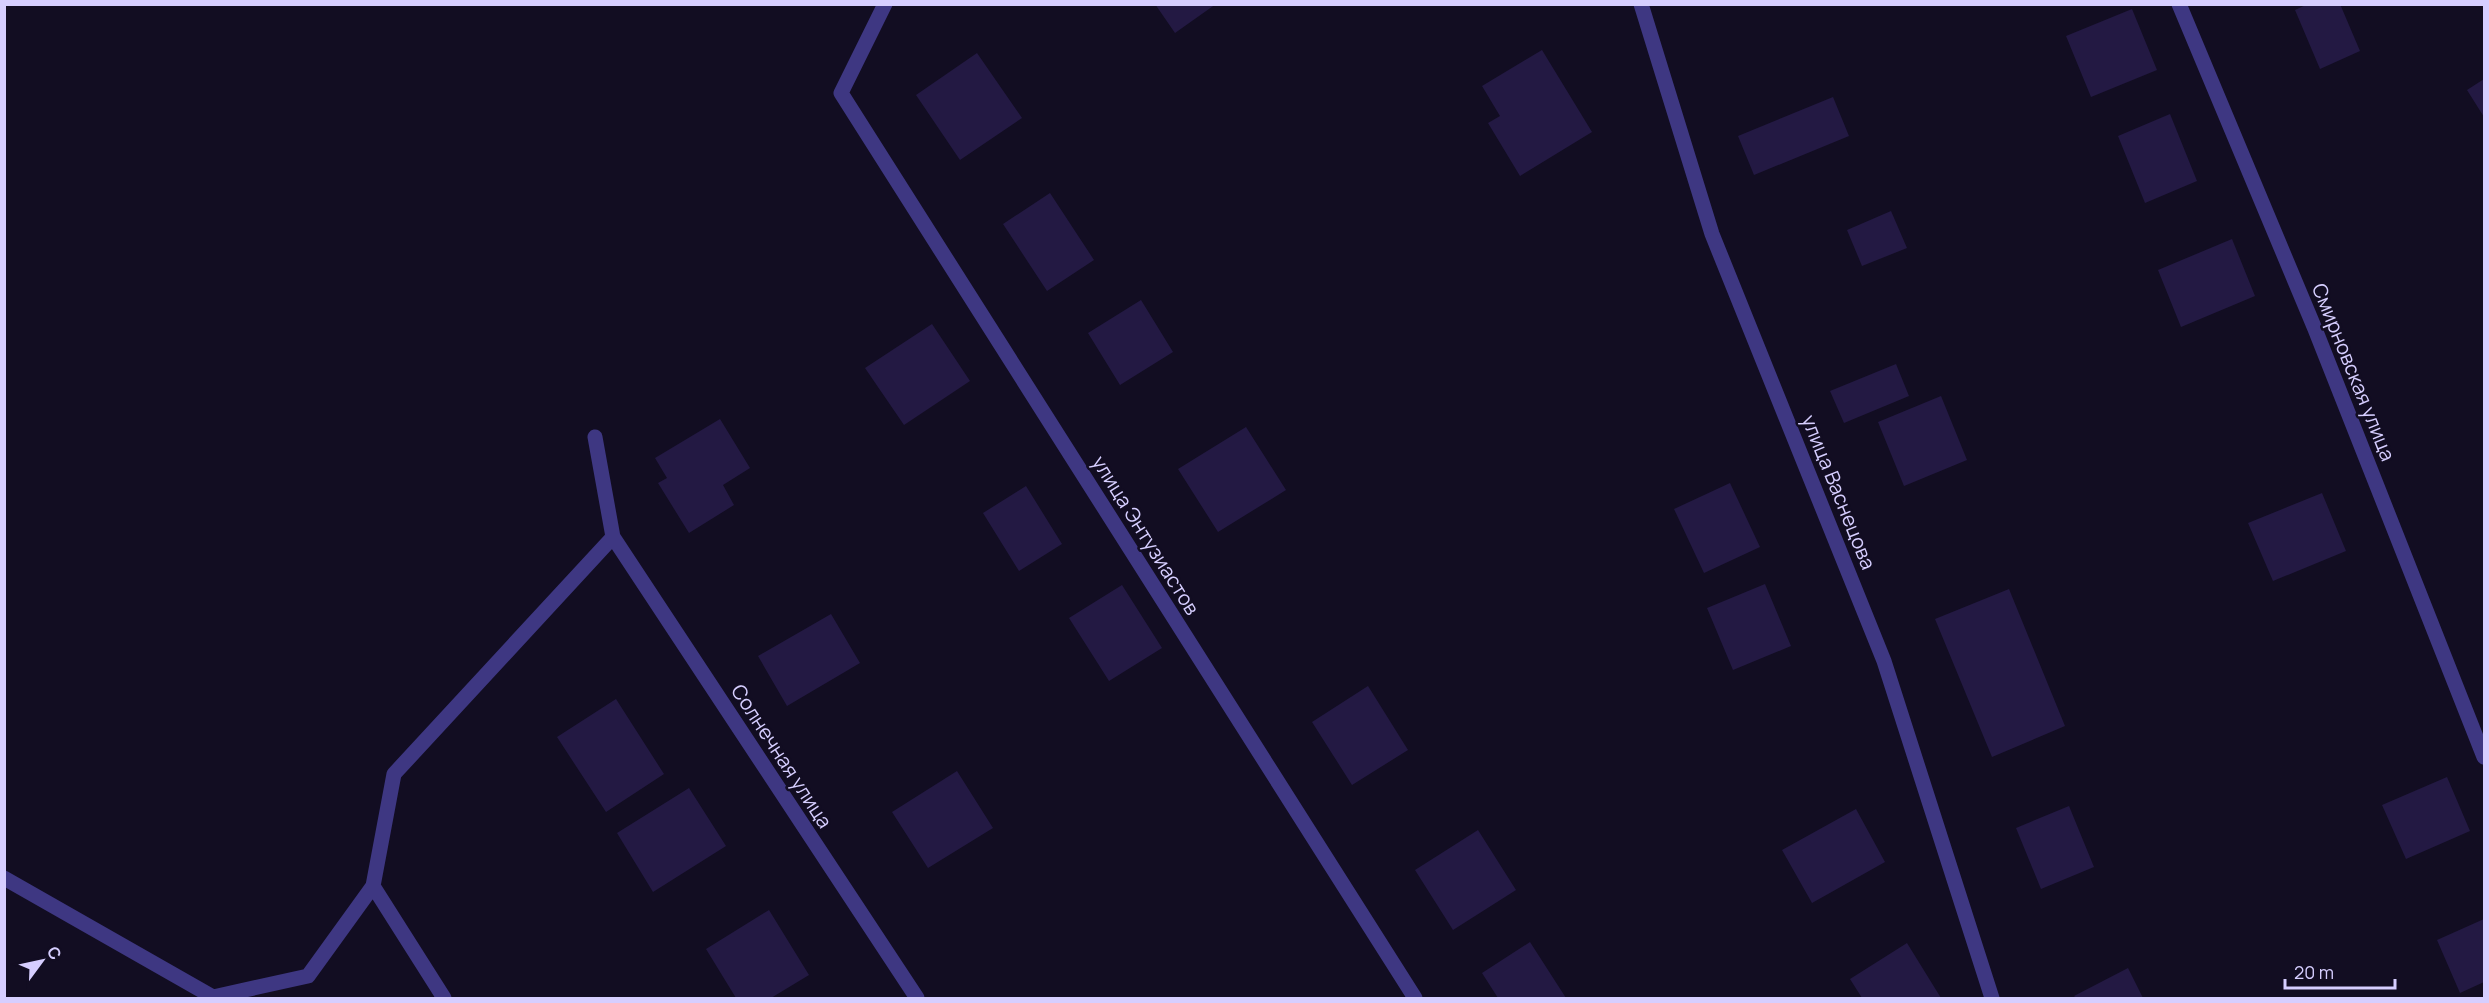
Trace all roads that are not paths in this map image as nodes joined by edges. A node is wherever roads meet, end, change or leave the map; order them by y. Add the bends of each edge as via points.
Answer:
1 (885, 4) edge
2 (1641, 4) edge
3 (2179, 4) edge
4 (595, 437) dead end
5 (613, 537) junction
6 (2484, 758) edge
7 (4, 878) edge
8 (373, 886) junction
9 (444, 999) edge
10 (917, 999) edge
11 (1415, 999) edge
12 (1992, 999) edge

1 - 11 street, улица Энтузиастов via 841,93
2 - 12 street, улица Васнецова via 1712,234 1884,661
3 - 6 street, Смирновская улица via 2315,329
4 - 5 street
5 - 8 street via 394,774
5 - 10 street, Солнечная улица
7 - 8 street via 213,997 308,976
8 - 9 street

